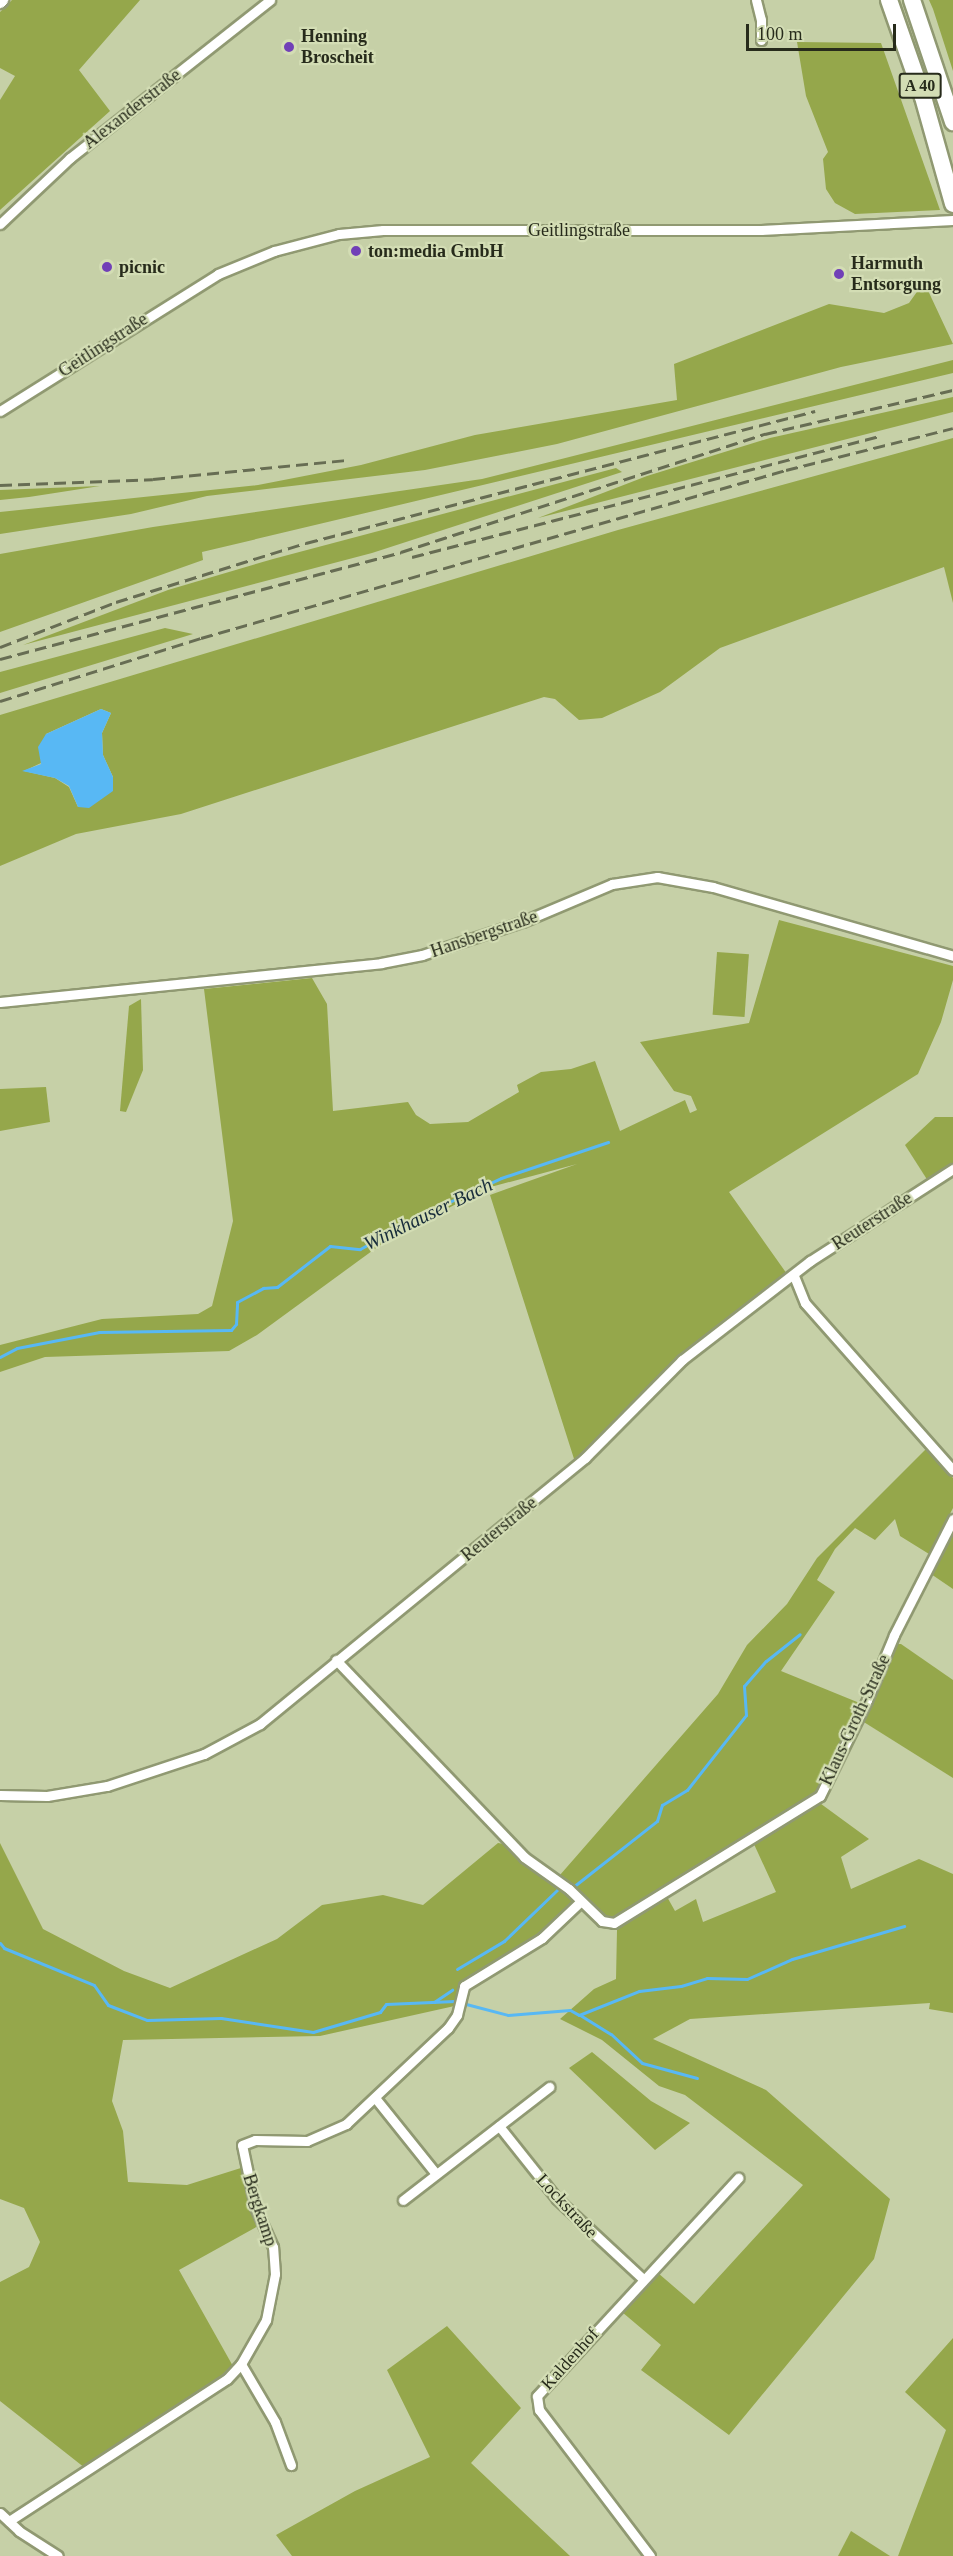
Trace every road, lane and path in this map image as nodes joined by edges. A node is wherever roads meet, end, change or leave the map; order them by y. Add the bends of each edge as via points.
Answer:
1 (270, 0) edge
2 (756, 0) edge
3 (889, 0) edge
4 (912, 0) edge
5 (761, 40) dead end
6 (953, 122) edge
7 (952, 201) edge
8 (953, 220) edge
9 (0, 224) edge
10 (0, 411) edge
11 (953, 956) edge
12 (0, 1002) edge
13 (953, 1169) edge
14 (794, 1276) junction
15 (953, 1470) edge
16 (953, 1520) edge
17 (336, 1660) junction
18 (0, 1794) edge
19 (580, 1902) junction
20 (549, 2087) dead end
21 (376, 2099) junction
22 (499, 2126) junction
23 (436, 2174) junction
24 (738, 2178) dead end
25 (403, 2200) dead end
26 (644, 2279) junction
27 (241, 2364) junction
28 (291, 2464) dead end
29 (0, 2512) edge
30 (9, 2521) junction
31 (58, 2556) edge
32 (650, 2556) edge

1 - 9 street, Alexanderstraße via 70,158
2 - 5 street
3 - 7 highway, A 40 via 923,97
4 - 6 highway, A 40
8 - 10 street, Geitlingstraße via 761,230 383,230 339,234 274,250 209,279
11 - 12 street, Hansbergstraße via 713,887 657,877 612,885 522,922 401,959
13 - 14 street, Reuterstraße via 862,1226
14 - 15 street via 811,1310
14 - 17 street, Reuterstraße via 682,1360 585,1458
16 - 19 street, Klaus-Groth-Straße via 894,1635 820,1796 623,1920 602,1921
17 - 18 street, Reuterstraße via 260,1724 204,1754 85,1791 47,1796
17 - 19 street, Klaus-Groth-Straße via 506,1840
19 - 21 street, Bergkamp via 542,1938 464,1986 448,2028
20 - 22 street
21 - 23 street
21 - 27 street, Bergkamp via 325,2136 296,2142 255,2140 242,2145 255,2207 273,2247 275,2274 270,2309
22 - 23 street
22 - 26 street, Lockstraße via 557,2199
23 - 25 street
24 - 26 street, Kaldenhof
26 - 32 street, Kaldenhof via 540,2390 536,2401
27 - 28 street via 275,2422
27 - 30 street, Bergkamp via 227,2379
29 - 30 street
30 - 31 street

